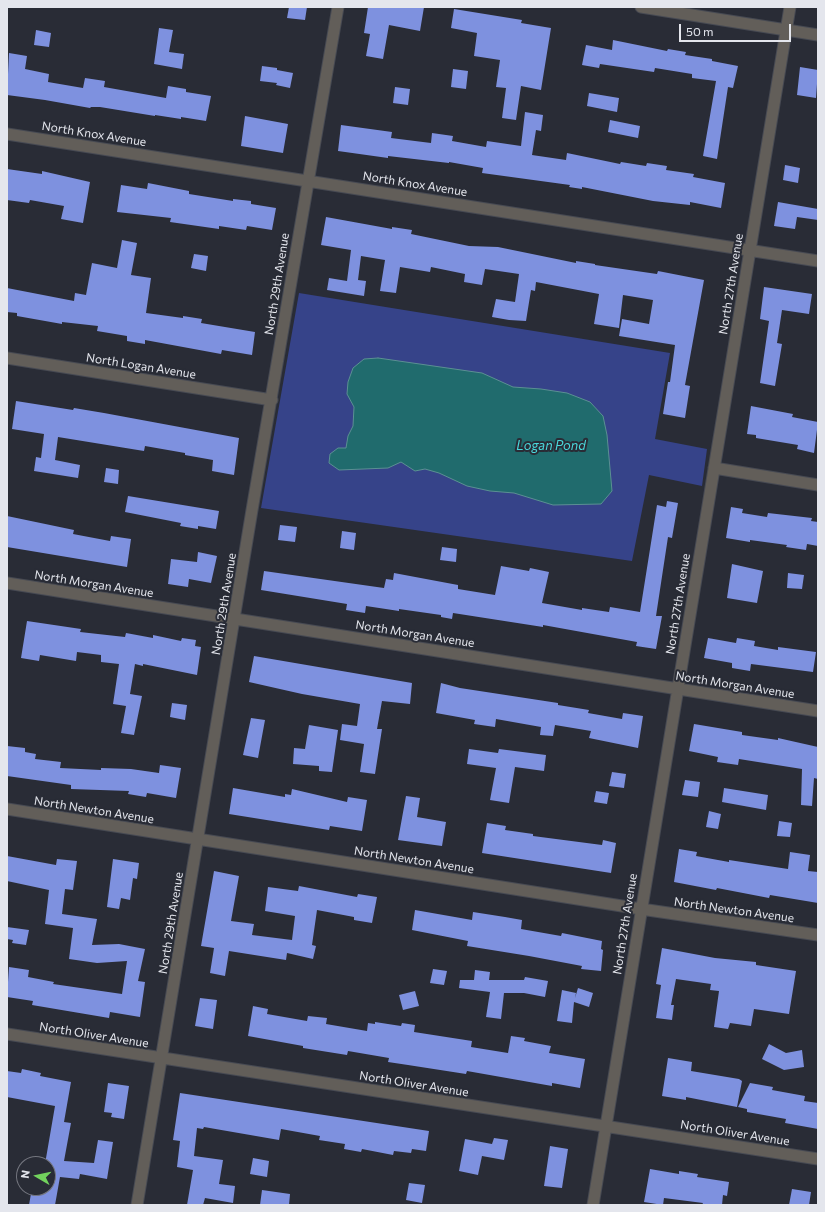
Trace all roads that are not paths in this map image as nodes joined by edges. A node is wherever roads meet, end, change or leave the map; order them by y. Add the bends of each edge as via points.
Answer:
1 (338, 7) edge
2 (642, 7) edge
3 (790, 7) edge
4 (786, 30) junction
5 (818, 35) edge
6 (7, 134) edge
7 (308, 181) junction
8 (750, 251) junction
9 (818, 261) edge
10 (7, 358) edge
11 (272, 400) junction
12 (714, 468) junction
13 (818, 485) edge
14 (7, 583) edge
15 (235, 619) junction
16 (677, 689) junction
17 (818, 711) edge
18 (7, 809) edge
19 (198, 839) junction
20 (641, 909) junction
21 (818, 935) edge
22 (7, 1034) edge
23 (162, 1058) junction
24 (605, 1127) junction
25 (818, 1159) edge
26 (137, 1205) edge
27 (593, 1205) edge

1 - 7 street, North 29th Avenue
2 - 4 street
3 - 4 street, North 27th Avenue
4 - 5 street
4 - 8 street, North 27th Avenue
6 - 7 street, North Knox Avenue
7 - 8 street, North Knox Avenue
7 - 11 street, North 29th Avenue
8 - 9 street, North Knox Avenue
8 - 12 street, North 27th Avenue
10 - 11 street, North Logan Avenue
11 - 15 street, North 29th Avenue
12 - 13 street
12 - 16 street, North 27th Avenue
14 - 15 street, North Morgan Avenue
15 - 16 street, North Morgan Avenue
15 - 19 street, North 29th Avenue
16 - 17 street, North Morgan Avenue
16 - 20 street, North 27th Avenue
18 - 19 street, North Newton Avenue
19 - 20 street, North Newton Avenue
19 - 23 street, North 29th Avenue
20 - 21 street, North Newton Avenue
20 - 24 street, North 27th Avenue
22 - 23 street, North Oliver Avenue
23 - 24 street, North Oliver Avenue
23 - 26 street, North 29th Avenue
24 - 25 street, North Oliver Avenue
24 - 27 street, North 27th Avenue

